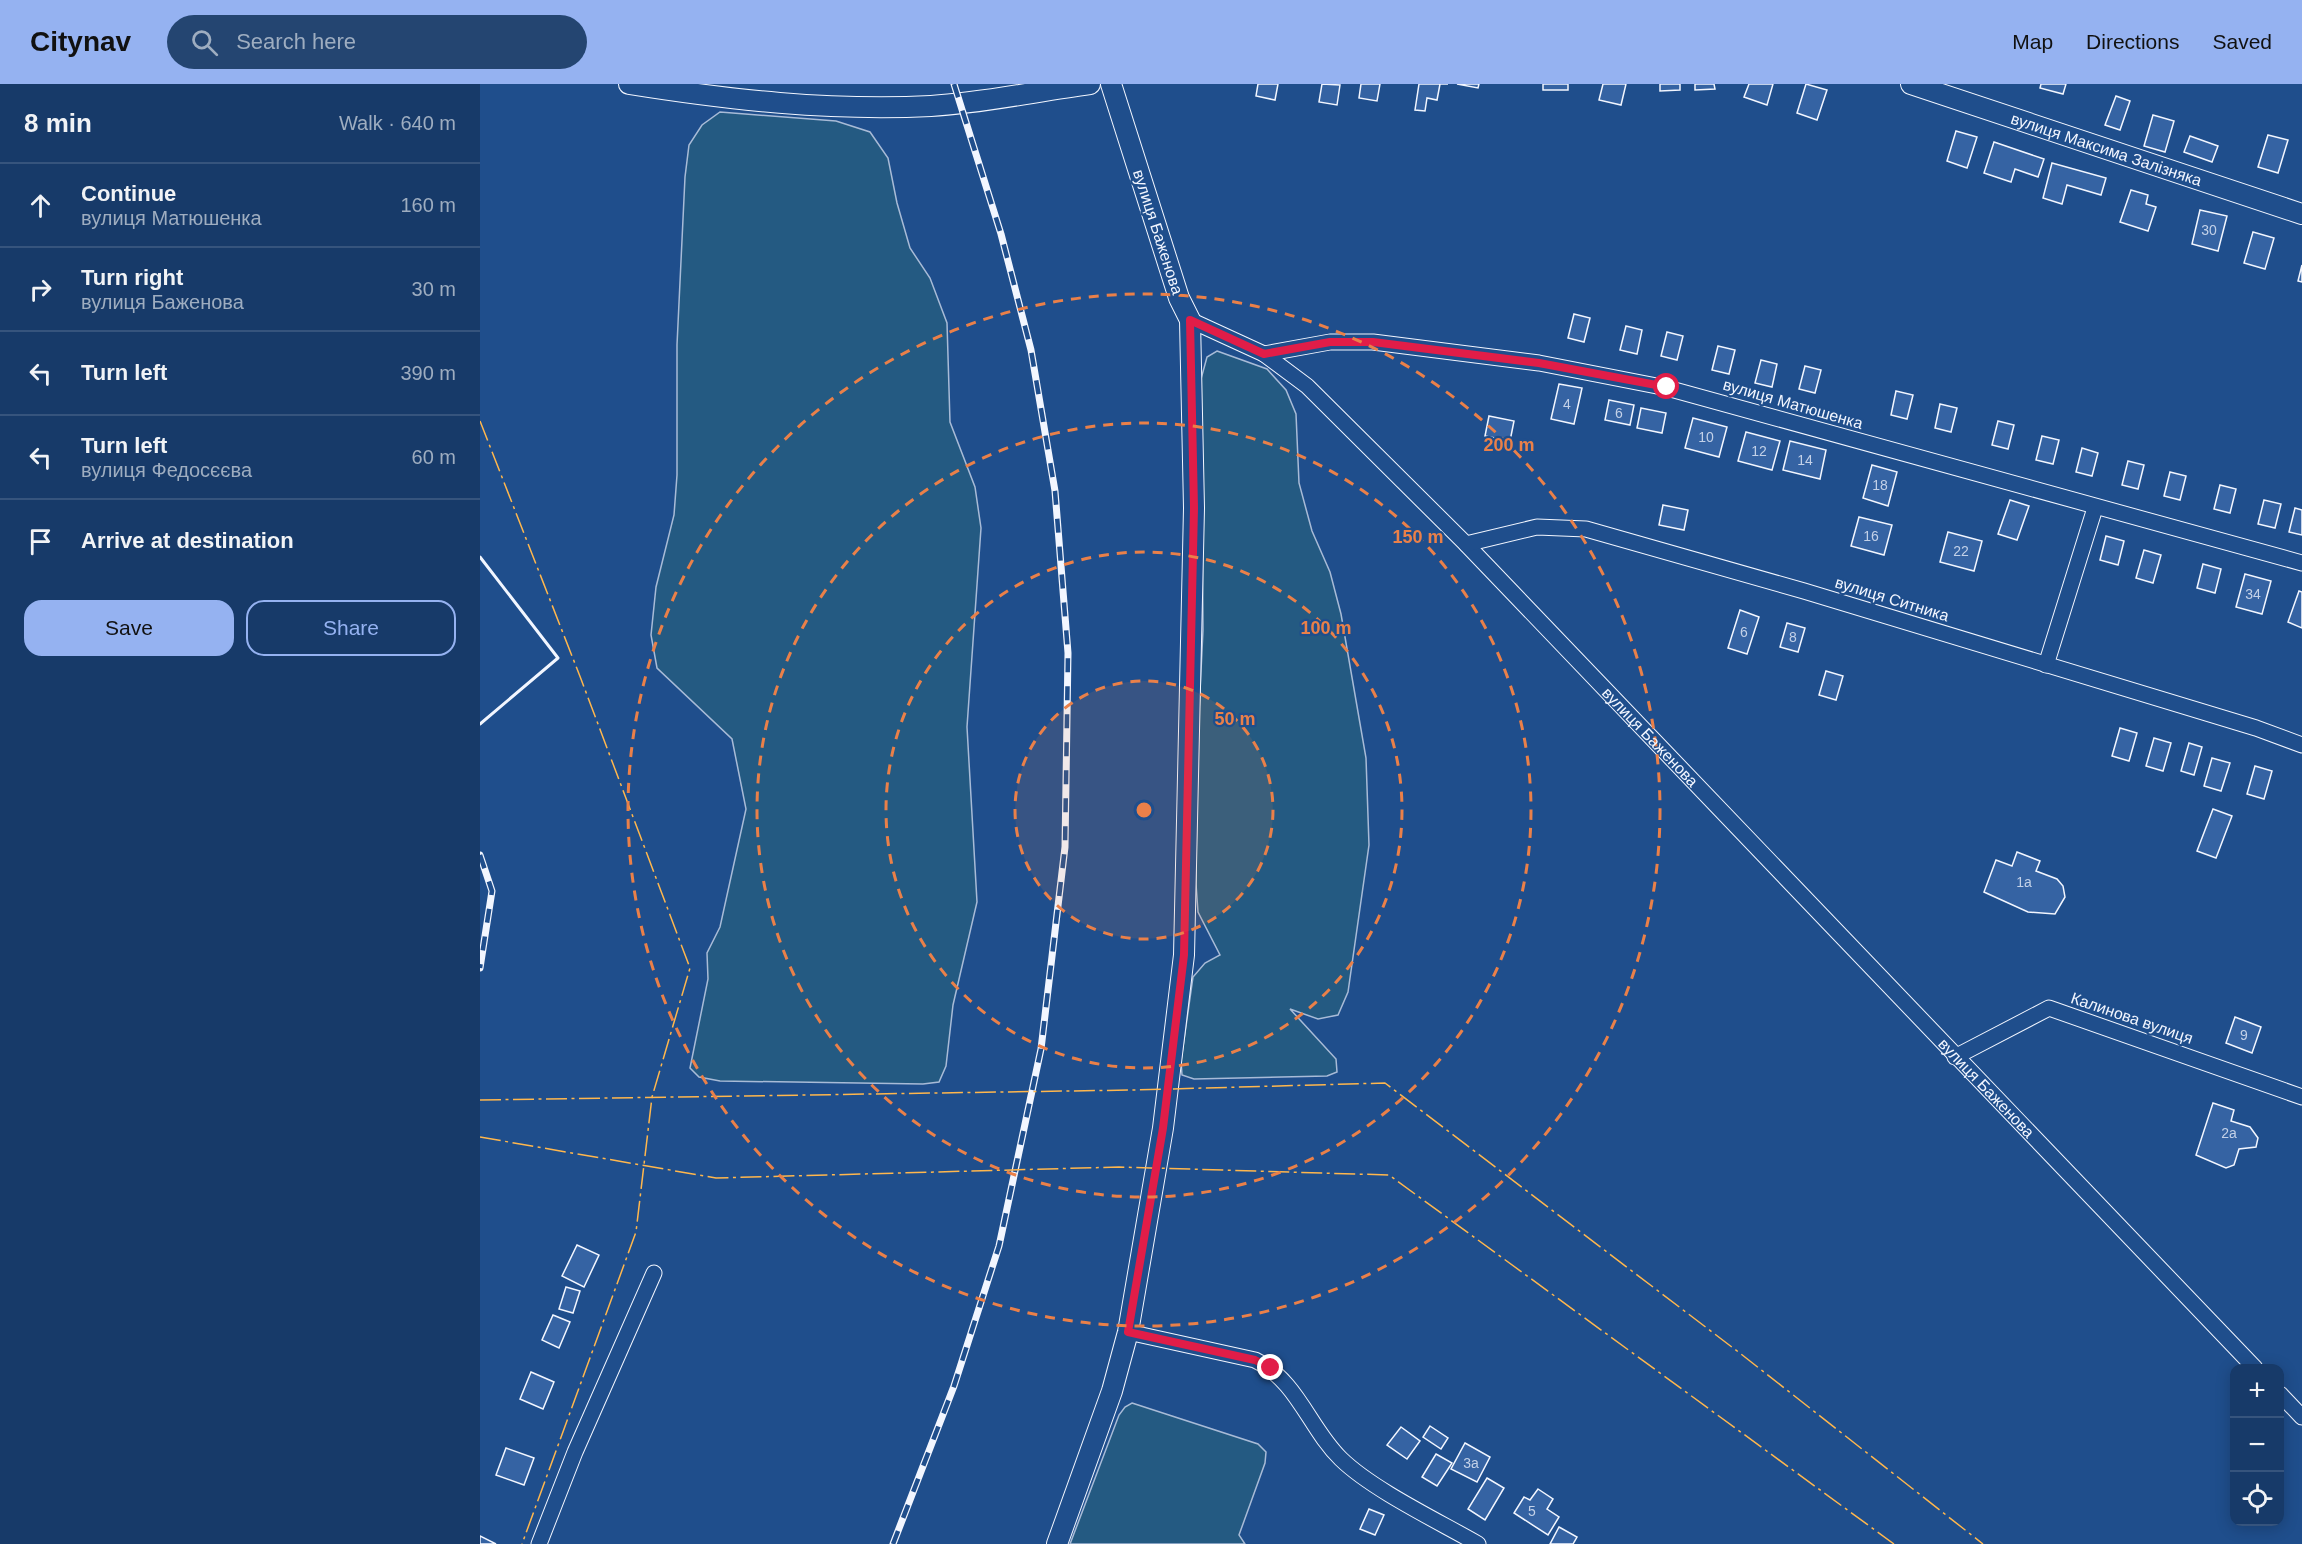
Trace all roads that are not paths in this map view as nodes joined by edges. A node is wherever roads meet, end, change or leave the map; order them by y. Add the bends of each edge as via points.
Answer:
1 (629, 84) edge
2 (1090, 84) edge
3 (1111, 84) edge
4 (1911, 84) edge
5 (2302, 214) edge
6 (1190, 320) junction
7 (1264, 354) junction
8 (2095, 508) junction
9 (1466, 544) junction
10 (2302, 563) edge
11 (2046, 665) junction
12 (2302, 746) edge
13 (1955, 1057) junction
14 (2302, 1096) edge
15 (654, 1273) dead end
16 (1128, 1332) junction
17 (2251, 1364) edge
18 (2284, 1398) edge
19 (2302, 1417) edge
20 (539, 1544) edge
21 (1057, 1544) edge
22 (1478, 1544) edge

1 - 2 street via 818,105 933,106
3 - 6 street, вулиця Баженова via 1179,298
4 - 5 street, вулиця Максима Залізняка
6 - 7 street, вулиця Баженова
6 - 16 street via 1194,508 1184,955 1163,1128
7 - 8 street, вулиця Матюшенка via 1330,342 1373,342 1539,363 1667,387
7 - 9 street, вулиця Баженова via 1307,386
8 - 10 street, вулиця Матюшенка
8 - 11 street
9 - 11 street, вулиця Ситника via 1537,527 1586,529
9 - 13 street, вулиця Баженова
11 - 12 street, вулиця Ситника via 2256,728
13 - 14 street, Калинова вулиця via 2049,1008
13 - 17 street, вулиця Баженова
15 - 20 street
16 - 21 street via 1112,1391
16 - 22 street via 1255,1360 1271,1368 1294,1391 1340,1458 1362,1476
18 - 19 street

